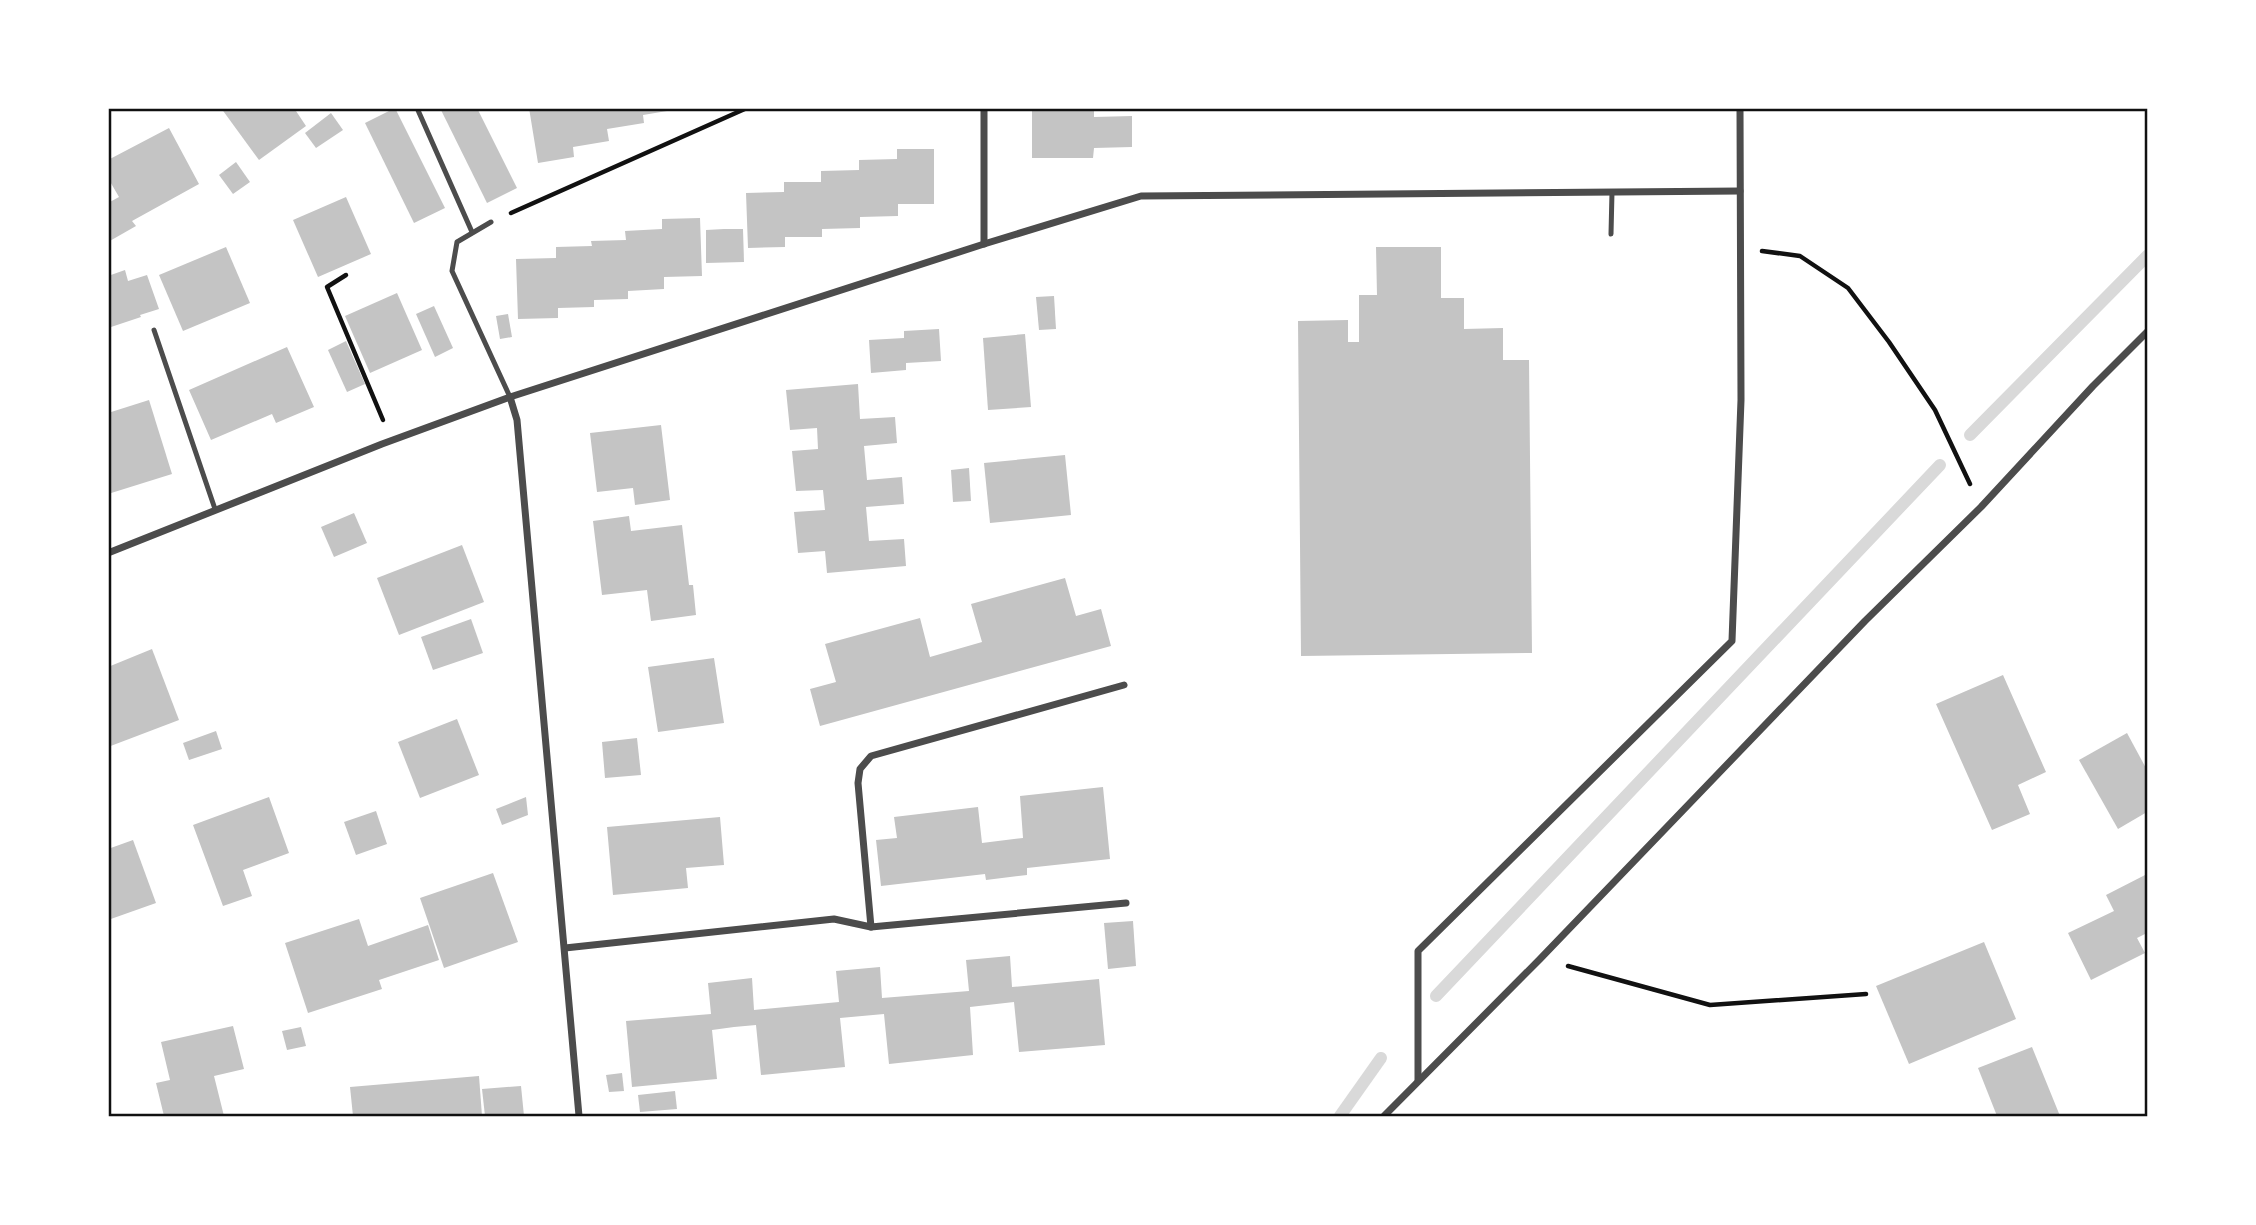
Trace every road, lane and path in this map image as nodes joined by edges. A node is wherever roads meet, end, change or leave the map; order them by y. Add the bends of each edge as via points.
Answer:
1 (417, 108) edge
2 (747, 108) edge
3 (984, 108) edge
4 (1740, 108) edge
5 (1740, 191) junction
6 (1612, 192) junction
7 (491, 222) joint
8 (472, 232) junction
9 (1611, 234) dead end
10 (984, 244) junction
11 (1741, 248) junction
12 (346, 275) dead end
13 (154, 330) dead end
14 (2147, 331) edge
15 (510, 397) junction
16 (392, 440) junction
17 (1981, 507) junction
18 (215, 509) junction
19 (108, 553) edge
20 (1124, 685) dead end
21 (1126, 903) dead end
22 (871, 928) junction
23 (565, 948) junction
24 (1540, 958) junction
25 (1866, 994) dead end
26 (1418, 1080) junction
27 (579, 1116) edge
28 (1384, 1116) edge

1 - 8 lane
2 - 7 path
3 - 10 street
4 - 5 street
5 - 6 street
5 - 11 street
6 - 9 lane
6 - 10 street via 1142,196
7 - 8 lane
8 - 15 lane via 457,242 452,271
10 - 15 street
11 - 17 path via 1800,256 1848,288 1935,410
11 - 26 street via 1741,400 1731,641 1418,951
12 - 16 path via 327,287
13 - 18 lane
14 - 17 street
15 - 16 street
15 - 23 street via 517,420
16 - 18 street
17 - 24 street
18 - 19 street
20 - 22 street via 871,756 860,769 858,783
21 - 22 street
22 - 23 street via 834,919
23 - 27 street
24 - 25 path via 1710,1005
24 - 26 street
26 - 28 street

